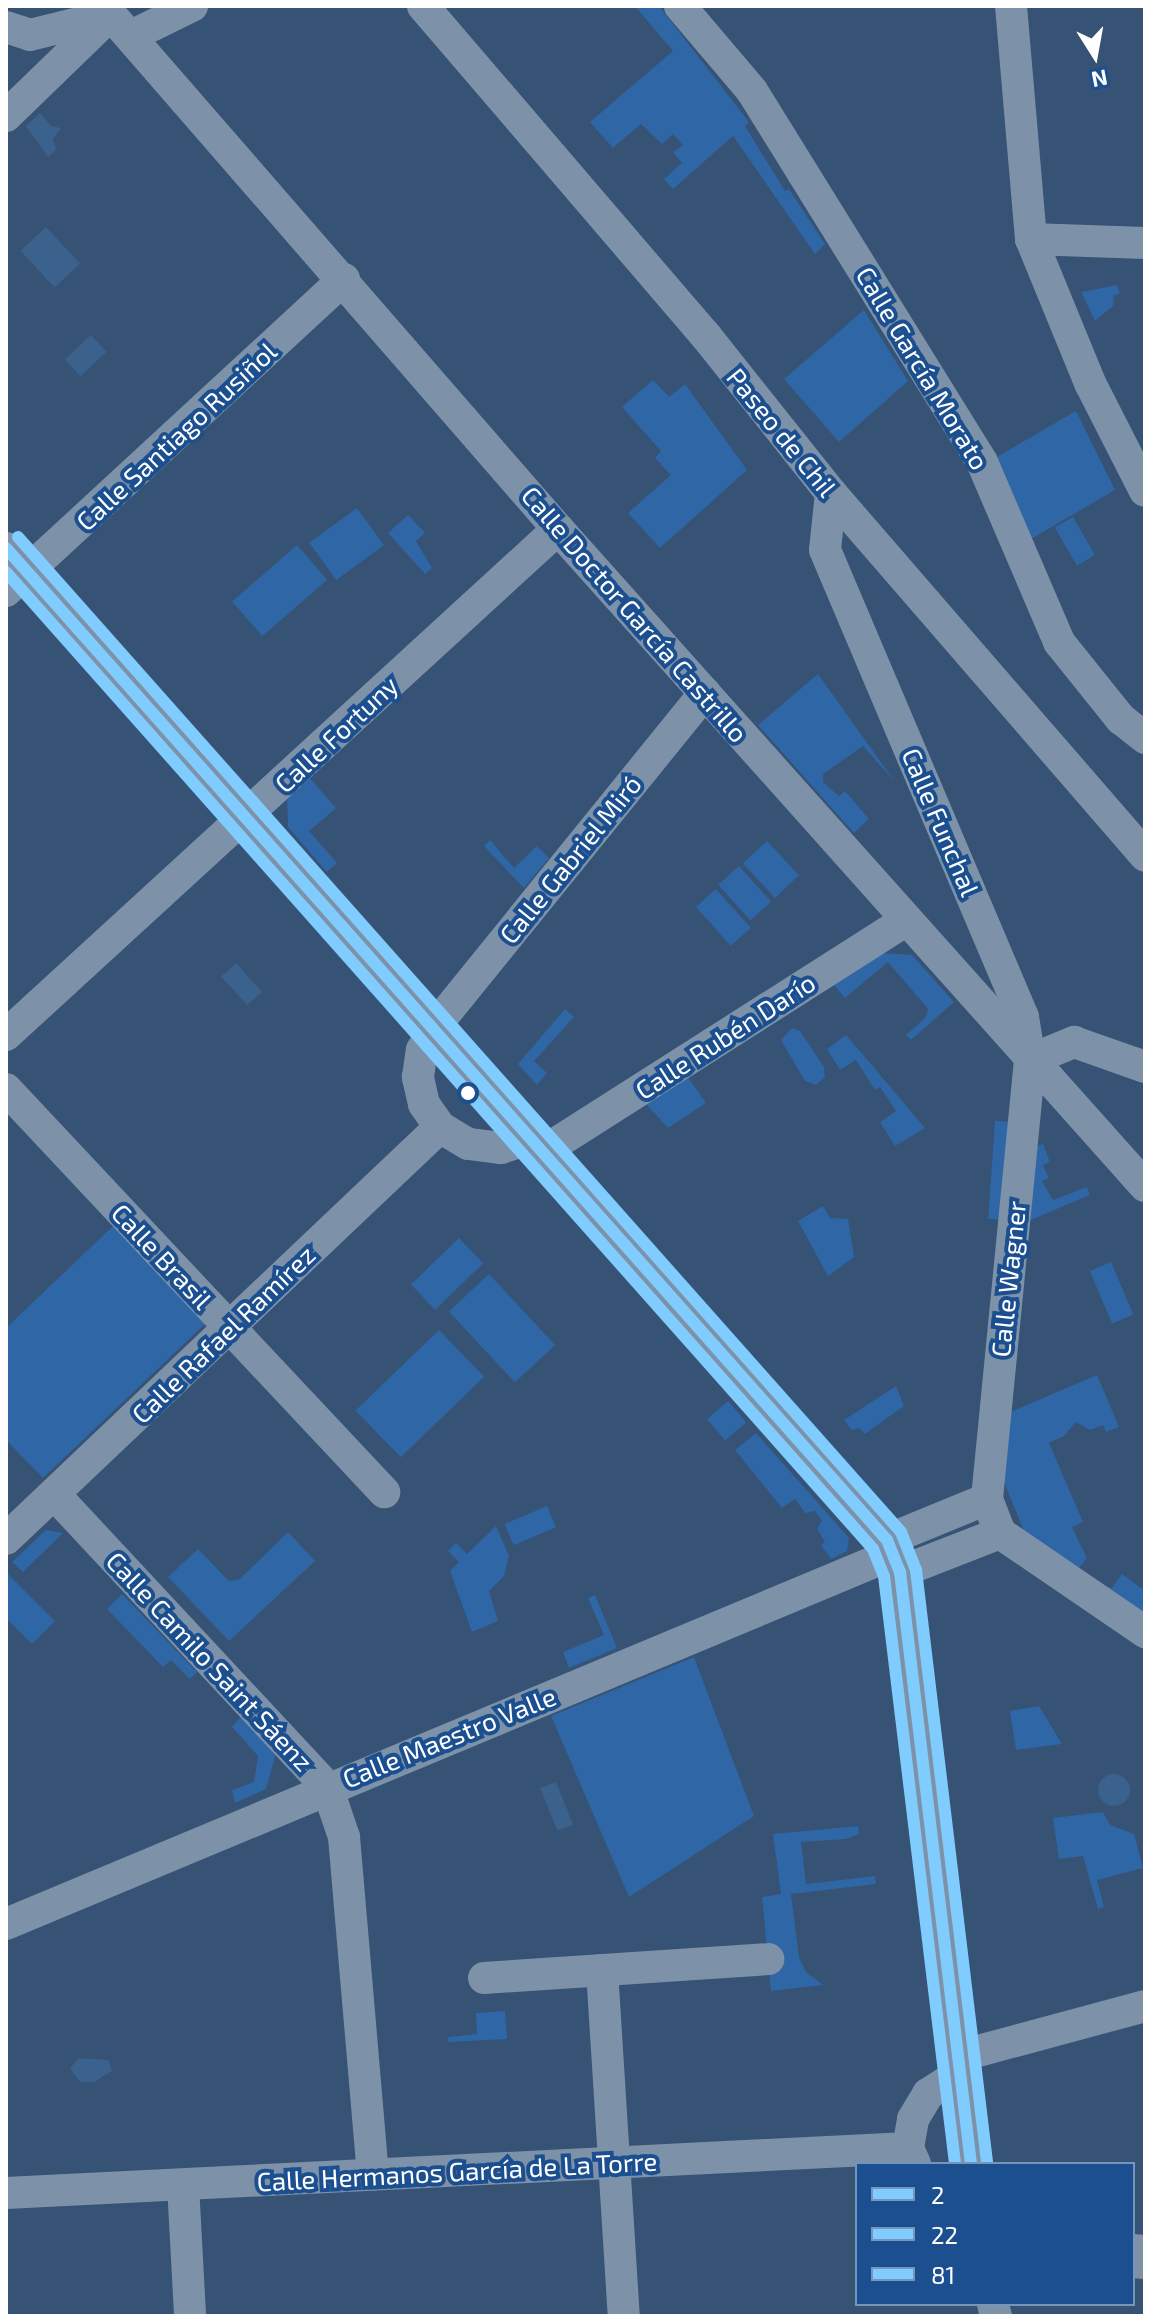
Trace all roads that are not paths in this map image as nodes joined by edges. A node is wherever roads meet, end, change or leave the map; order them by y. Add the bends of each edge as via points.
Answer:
1 (192, 6) edge
2 (423, 6) edge
3 (680, 6) edge
4 (1011, 6) edge
5 (121, 26) junction
6 (6, 27) edge
7 (6, 116) edge
8 (1031, 239) junction
9 (1145, 243) edge
10 (344, 279) junction
11 (1141, 478) edge
12 (831, 493) junction
13 (558, 529) junction
14 (867, 536) junction
15 (6, 548) edge
16 (17, 582) edge
17 (841, 587) junction
18 (705, 693) junction
19 (1145, 738) edge
20 (248, 816) junction
21 (1145, 856) edge
22 (906, 920) junction
23 (436, 1025) junction
24 (6, 1035) edge
25 (1030, 1060) junction
26 (1145, 1067) edge
27 (6, 1089) edge
28 (440, 1127) junction
29 (538, 1144) junction
30 (1145, 1186) edge
31 (228, 1328) junction
32 (384, 1492) dead end
33 (54, 1494) junction
34 (987, 1499) junction
35 (1000, 1533) junction
36 (6, 1539) edge
37 (893, 1555) junction
38 (1145, 1632) edge
39 (327, 1787) junction
40 (6, 1924) edge
41 (768, 1959) dead end
42 (602, 1970) junction
43 (484, 1978) dead end
44 (1145, 2006) edge
45 (957, 2066) junction
46 (912, 2156) edge
47 (614, 2162) junction
48 (971, 2162) edge
49 (373, 2175) junction
50 (183, 2185) junction
51 (6, 2193) edge
52 (190, 2316) edge
53 (624, 2316) edge

1 - 5 street
2 - 12 street, Paseo de Chil via 706,336
3 - 19 street, Calle García Morato via 752,91 982,462 1059,642 1121,719
4 - 8 street
5 - 6 street via 30,35
5 - 7 street
5 - 10 street, Calle Doctor García Castrillo
8 - 9 street
8 - 11 street via 1090,383
10 - 13 street, Calle Doctor García Castrillo
10 - 16 street, Calle Santiago Rusiñol
12 - 14 street, Paseo de Chil
12 - 17 street, Calle Funchal via 825,550
13 - 18 street, Calle Doctor García Castrillo
13 - 20 street, Calle Fortuny
14 - 17 street via 843,560
14 - 21 street, Paseo de Chil
15 - 16 street
16 - 20 street
17 - 25 street, Calle Funchal via 1023,1017
18 - 22 street, Calle Doctor García Castrillo
18 - 23 street, Calle Gabriel Miró
20 - 23 street
20 - 24 street, Calle Fortuny
22 - 25 street, Calle Doctor García Castrillo
22 - 29 street, Calle Rubén Darío
23 - 28 street via 422,1050 418,1077 424,1104
23 - 29 street
25 - 26 street via 1074,1042
25 - 30 street, Calle Doctor García Castrillo
25 - 34 street, Calle Wagner
27 - 31 street, Calle Brasil
28 - 29 street via 468,1144
28 - 31 street, Calle Rafael Ramírez
29 - 37 street
31 - 32 street, Calle Brasil
31 - 33 street, Calle Rafael Ramírez
33 - 36 street, Calle Rafael Ramírez
33 - 39 street, Calle Camilo Saint Sáenz
34 - 35 street
34 - 37 street
35 - 37 street
35 - 38 street
37 - 39 street, Calle Maestro Valle
37 - 45 street
39 - 40 street, Calle Maestro Valle
39 - 49 street, Calle Camilo Saint Sáenz via 344,1837
41 - 42 street
42 - 43 street
42 - 47 street
44 - 45 street, Calle Hermanos García de La Torre
45 - 46 street, Calle Hermanos García de La Torre via 928,2094 913,2119
45 - 48 street
46 - 47 street, Calle Hermanos García de La Torre
47 - 49 street, Calle Hermanos García de La Torre
47 - 53 street
49 - 50 street, Calle Hermanos García de La Torre
50 - 51 street, Calle Hermanos García de La Torre
50 - 52 street

